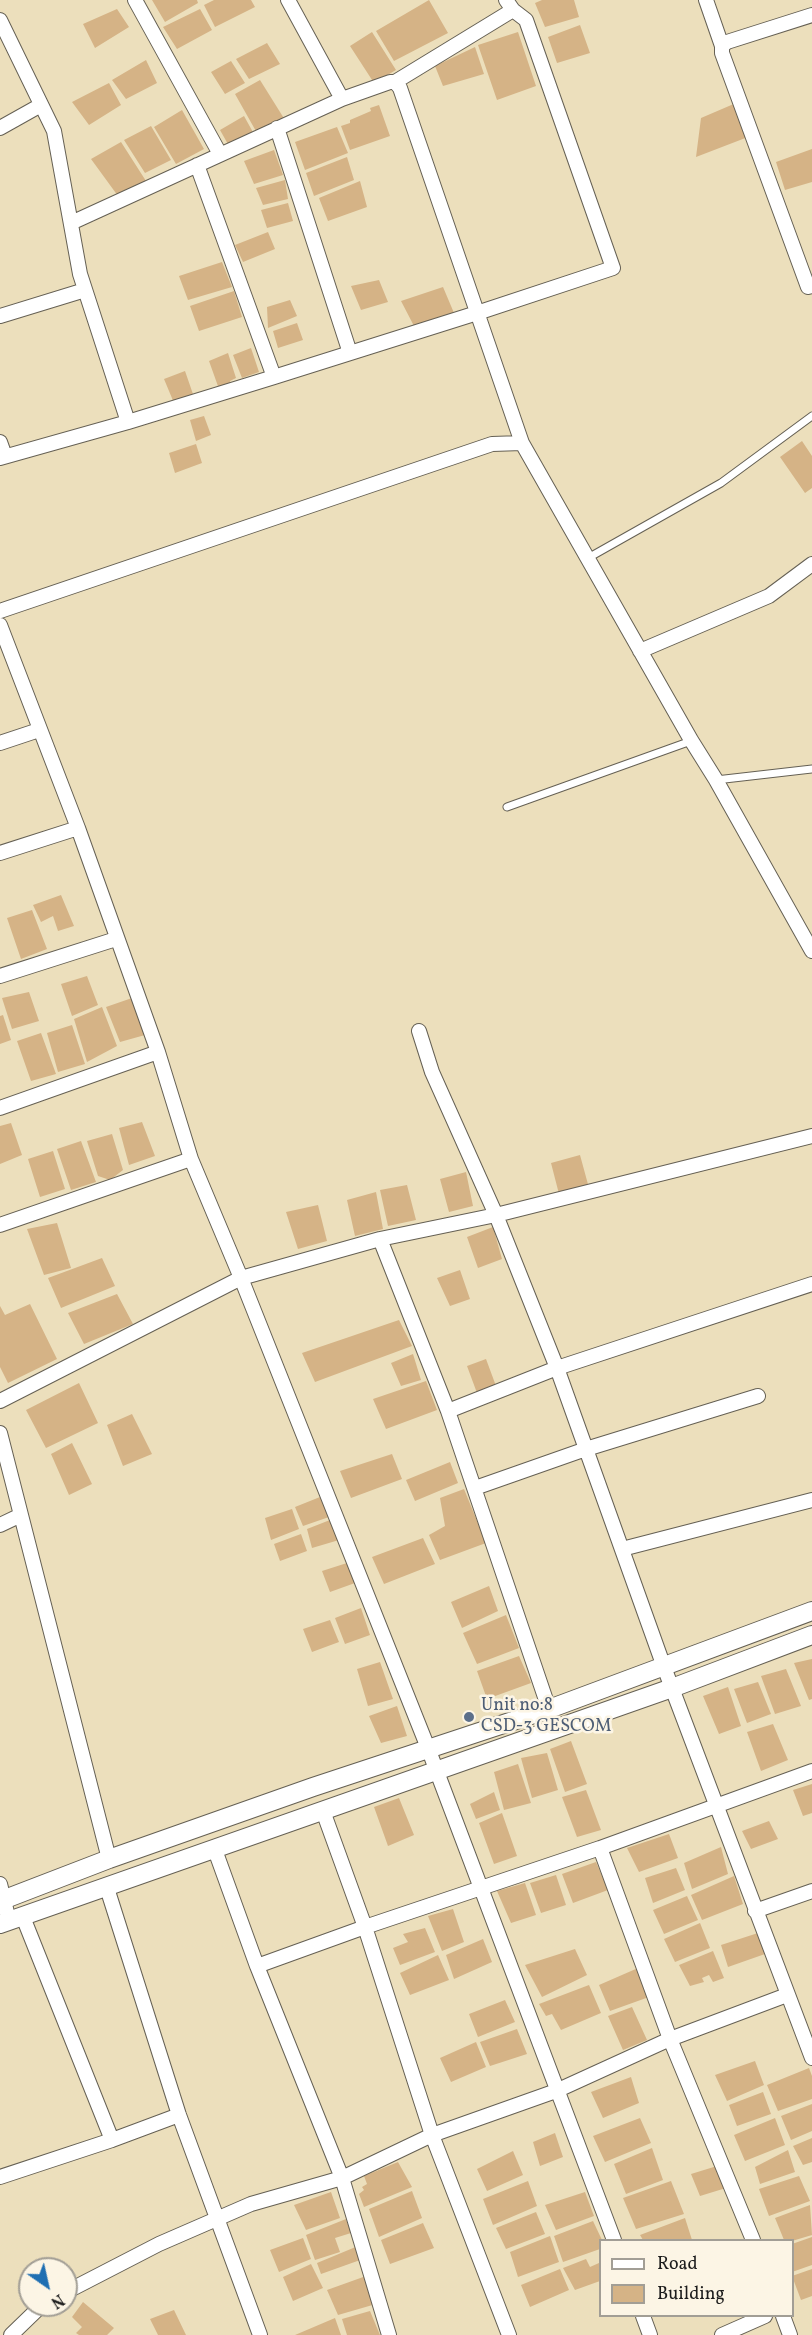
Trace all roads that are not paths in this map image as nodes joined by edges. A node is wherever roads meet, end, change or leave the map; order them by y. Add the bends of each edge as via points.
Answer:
1 (135, 0) edge
2 (288, 0) edge
3 (706, 0) edge
4 (509, 5) edge
5 (812, 15) edge
6 (0, 20) edge
7 (722, 46) junction
8 (395, 82) junction
9 (342, 99) junction
10 (41, 105) junction
11 (0, 128) edge
12 (277, 128) junction
13 (220, 154) junction
14 (197, 165) junction
15 (71, 223) junction
16 (812, 286) edge
17 (85, 291) junction
18 (477, 313) junction
19 (0, 316) edge
20 (350, 353) junction
21 (274, 376) junction
22 (812, 416) edge
23 (128, 422) junction
24 (0, 442) edge
25 (522, 443) junction
26 (2, 457) edge
27 (588, 558) junction
28 (812, 564) edge
29 (0, 610) edge
30 (0, 625) edge
31 (640, 651) junction
32 (39, 730) junction
33 (691, 740) junction
34 (0, 743) edge
35 (812, 769) edge
36 (716, 780) junction
37 (507, 807) dead end
38 (78, 828) junction
39 (0, 853) edge
40 (116, 939) junction
41 (812, 951) edge
42 (0, 976) edge
43 (419, 1031) dead end
44 (158, 1052) junction
45 (0, 1108) edge
46 (812, 1136) edge
47 (191, 1159) junction
48 (496, 1215) junction
49 (0, 1225) edge
50 (380, 1239) junction
51 (241, 1278) junction
52 (812, 1284) edge
53 (557, 1368) junction
54 (758, 1395) dead end
55 (0, 1401) edge
56 (448, 1411) junction
57 (0, 1433) edge
58 (586, 1449) junction
59 (475, 1488) junction
60 (812, 1500) edge
61 (21, 1515) junction
62 (0, 1526) edge
63 (622, 1549) junction
64 (812, 1611) edge
65 (812, 1635) edge
66 (664, 1667) junction
67 (672, 1688) junction
68 (549, 1709) junction
69 (428, 1748) junction
70 (812, 1771) edge
71 (437, 1772) junction
72 (717, 1804) junction
73 (323, 1811) junction
74 (600, 1848) junction
75 (215, 1850) junction
76 (109, 1859) junction
77 (107, 1888) junction
78 (483, 1888) junction
79 (812, 1891) edge
80 (1, 1895) edge
81 (755, 1911) junction
82 (11, 1921) edge
83 (365, 1927) junction
84 (257, 1966) junction
85 (787, 1995) junction
86 (670, 2039) junction
87 (812, 2058) edge
88 (556, 2091) junction
89 (179, 2115) junction
90 (432, 2135) junction
91 (112, 2140) junction
92 (0, 2177) edge
93 (342, 2178) junction
94 (218, 2218) junction
95 (613, 2239) edge
96 (752, 2239) edge
97 (78, 2286) edge
98 (30, 2317) edge
99 (643, 2317) edge
100 (763, 2317) edge
101 (783, 2317) edge
102 (0, 2331) edge
103 (2, 2335) edge
104 (11, 2335) edge
105 (260, 2335) edge
106 (389, 2335) edge
107 (509, 2335) edge
108 (650, 2335) edge
109 (722, 2335) edge
110 (790, 2335) edge

1 - 13 street
2 - 9 street
3 - 7 street
4 - 8 street
4 - 18 street via 526,20 613,268
5 - 7 street
6 - 10 street
7 - 16 street via 808,287
8 - 9 street
8 - 18 street
9 - 12 street
10 - 11 street
10 - 15 street via 54,131
12 - 13 street
12 - 20 street
13 - 14 street
14 - 15 street
14 - 21 street
15 - 17 street
17 - 19 street
17 - 23 street
18 - 20 street
18 - 25 street
20 - 21 street
21 - 23 street
22 - 27 lane via 721,483
23 - 26 street
24 - 26 street
25 - 27 street
25 - 29 street via 492,444
27 - 31 street
28 - 31 street via 769,596
30 - 32 street
31 - 33 street
32 - 34 street
32 - 38 street
33 - 36 street
33 - 37 lane
35 - 36 lane
36 - 41 street
38 - 39 street
38 - 40 street
40 - 42 street
40 - 44 street
43 - 48 street via 432,1072
44 - 45 street
44 - 47 street
46 - 48 street
47 - 49 street
47 - 51 street
48 - 50 street
48 - 53 street
50 - 51 street
50 - 56 street
51 - 55 street
51 - 69 street
52 - 53 street
53 - 56 street
53 - 58 street
54 - 58 street
56 - 59 street
57 - 61 street
58 - 59 street
58 - 63 street
59 - 68 street
60 - 63 street
61 - 62 street
61 - 76 street
63 - 66 street
64 - 66 street
65 - 67 street
66 - 67 street
66 - 68 street
67 - 71 street
67 - 72 street
68 - 69 street
69 - 71 street
69 - 76 street
70 - 72 street
71 - 73 street
71 - 78 street
72 - 74 street
72 - 81 street
73 - 75 street
73 - 83 street
74 - 78 street
74 - 86 street
75 - 77 street
75 - 84 street
76 - 80 street
77 - 82 street
77 - 89 street
78 - 83 street
78 - 88 street
79 - 81 street
80 - 82 street
81 - 85 street
82 - 91 street
83 - 84 street
83 - 90 street
84 - 93 street
85 - 86 street
85 - 87 street
86 - 88 street
86 - 96 street
88 - 90 street
88 - 95 street
89 - 91 street
89 - 94 street
90 - 93 street
90 - 107 street
91 - 92 street
93 - 94 street via 251,2204
93 - 106 street
94 - 97 street
94 - 105 street
98 - 104 street
99 - 108 street
100 - 109 street
101 - 110 street
102 - 103 street

